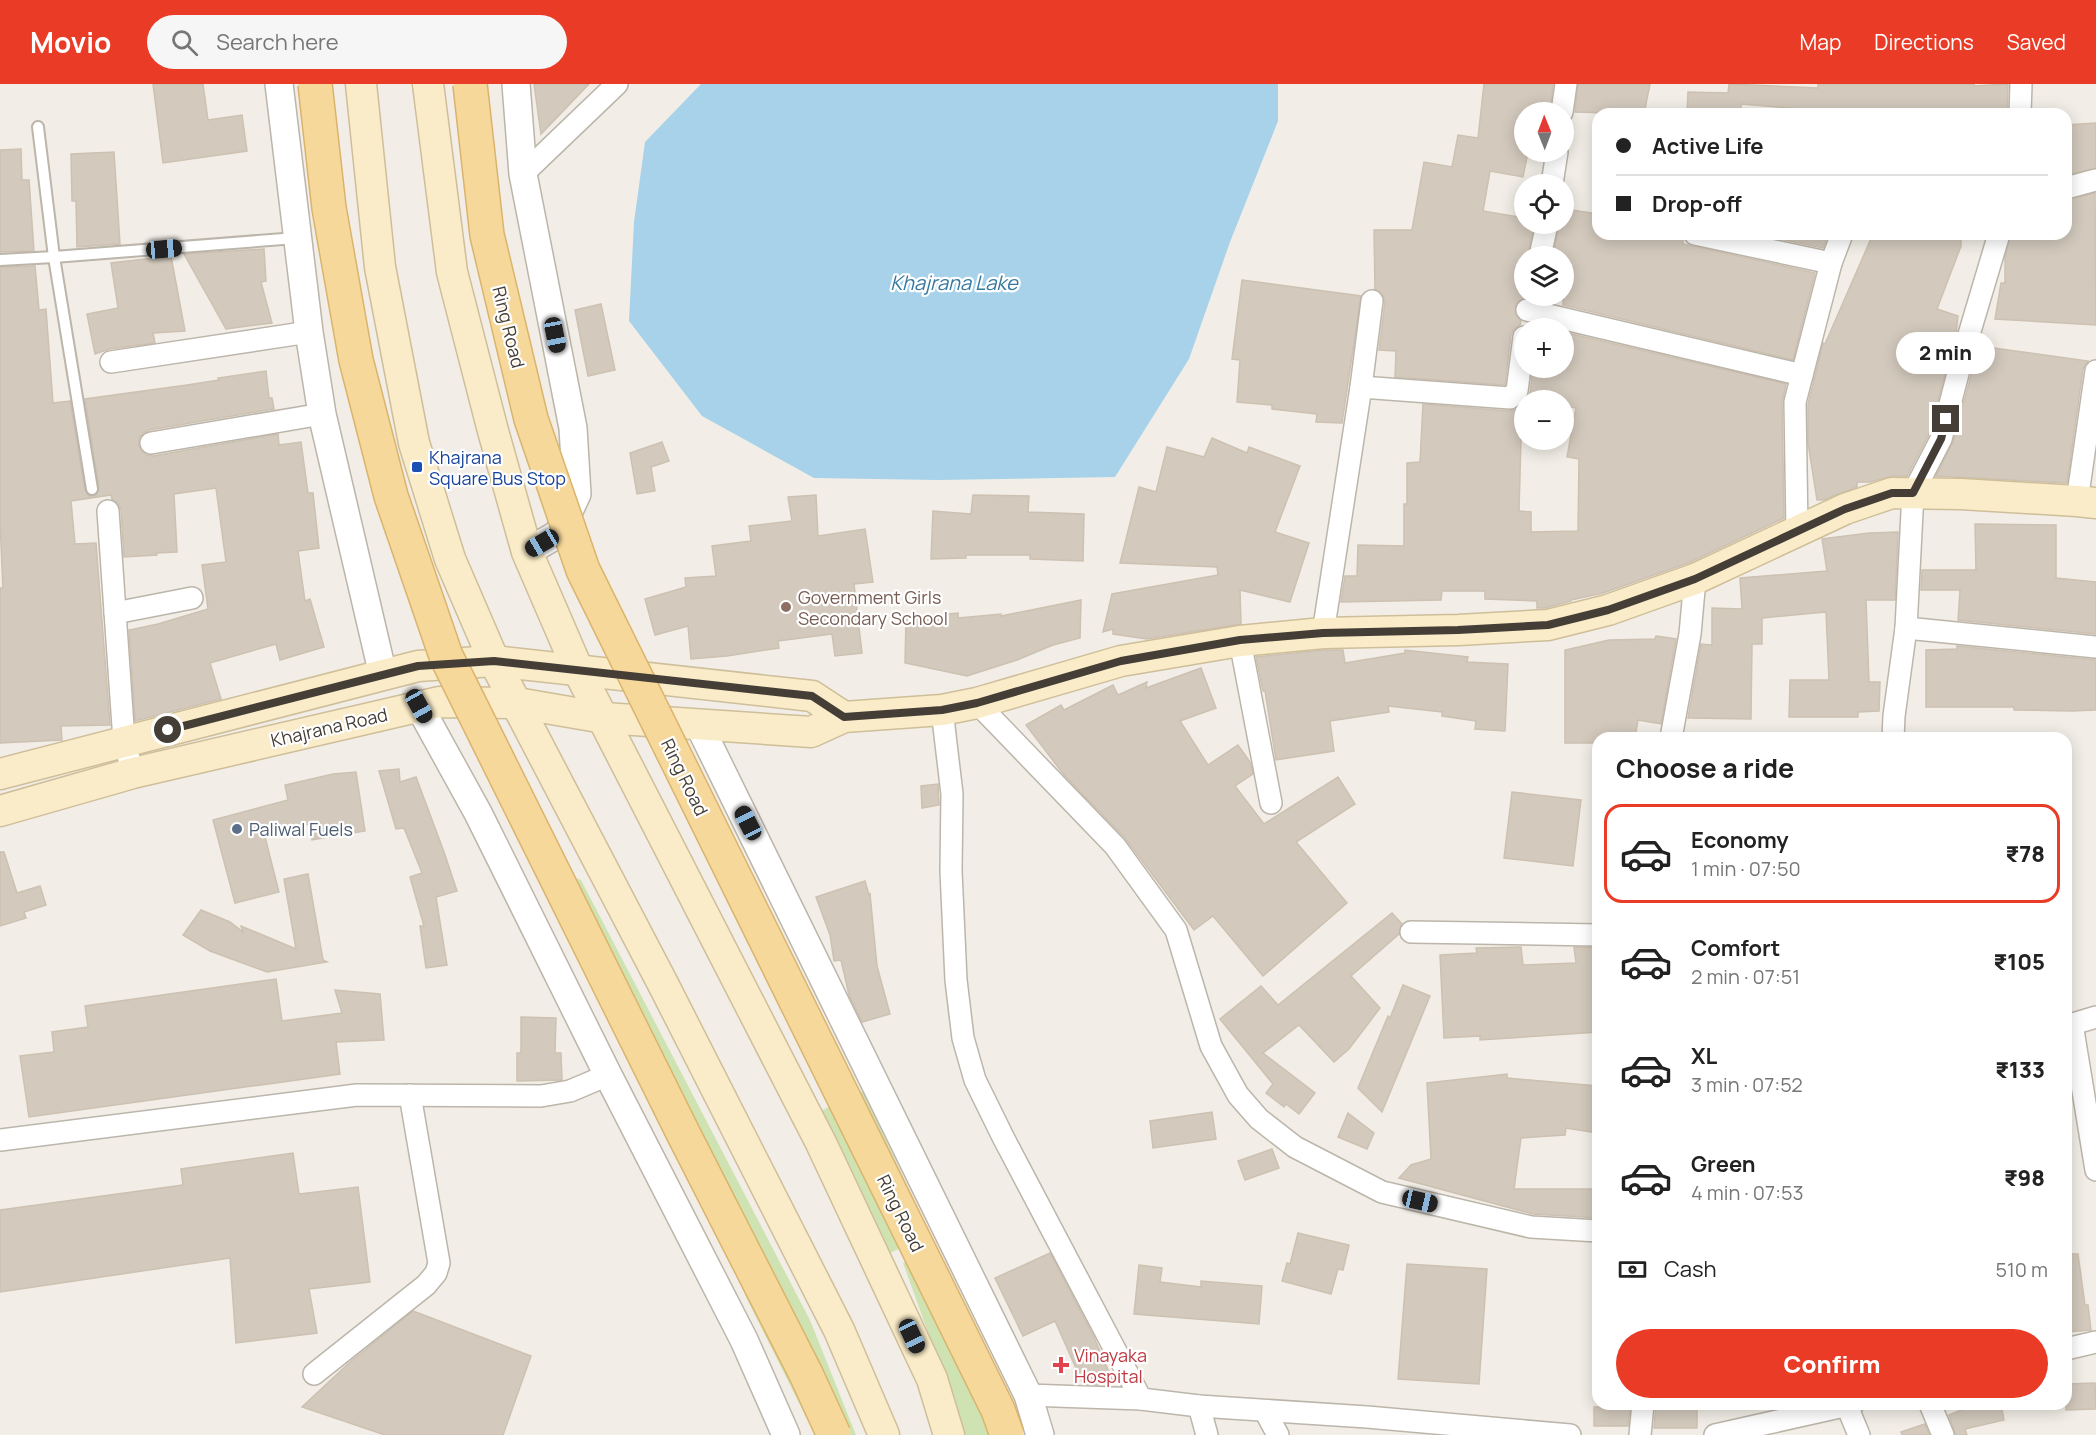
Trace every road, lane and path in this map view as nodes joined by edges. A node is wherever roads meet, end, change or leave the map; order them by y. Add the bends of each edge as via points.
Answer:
1 (279, 84) edge
2 (315, 84) edge
3 (361, 84) edge
4 (428, 84) edge
5 (470, 84) edge
6 (516, 84) edge
7 (617, 84) edge
8 (1566, 84) edge
9 (2021, 84) edge
10 (1563, 102) edge
11 (2020, 108) edge
12 (38, 127) dead end
13 (524, 174) junction
14 (2096, 180) edge
15 (2072, 186) edge
16 (296, 238) junction
17 (1723, 240) edge
18 (1840, 240) edge
19 (1991, 240) edge
20 (54, 257) junction
21 (0, 260) edge
22 (1831, 263) junction
23 (1372, 301) dead end
24 (1528, 311) edge
25 (309, 332) junction
26 (111, 362) dead end
27 (2096, 371) edge
28 (1802, 375) junction
29 (1519, 378) edge
30 (1361, 387) junction
31 (322, 414) junction
32 (151, 443) dead end
33 (92, 489) dead end
34 (1913, 493) junction
35 (2086, 502) edge
36 (108, 511) dead end
37 (1797, 531) junction
38 (527, 552) junction
39 (1695, 579) junction
40 (192, 598) dead end
41 (115, 613) junction
42 (1906, 628) junction
43 (1323, 633) junction
44 (1240, 640) junction
45 (2096, 647) edge
46 (494, 661) junction
47 (578, 670) junction
48 (383, 675) junction
49 (516, 703) junction
50 (977, 703) junction
51 (419, 706) junction
52 (942, 710) junction
53 (844, 717) junction
54 (604, 718) junction
55 (699, 725) junction
56 (1672, 732) edge
57 (1893, 732) edge
58 (124, 741) junction
59 (9, 771) edge
60 (133, 773) junction
61 (1270, 803) dead end
62 (14, 807) edge
63 (1411, 932) dead end
64 (1592, 935) edge
65 (2096, 1017) edge
66 (2072, 1024) edge
67 (2072, 1041) edge
68 (608, 1075) junction
69 (410, 1095) junction
70 (0, 1140) edge
71 (2096, 1170) edge
72 (1592, 1231) edge
73 (2096, 1342) edge
74 (2072, 1348) edge
75 (314, 1374) dead end
76 (1028, 1395) junction
77 (1141, 1399) junction
78 (1199, 1406) junction
79 (1642, 1410) edge
80 (1828, 1410) edge
81 (1852, 1410) edge
82 (1933, 1410) edge
83 (1265, 1411) junction
84 (1363, 1426) edge
85 (1443, 1429) edge
86 (786, 1435) edge
87 (834, 1435) edge
88 (884, 1435) edge
89 (949, 1435) edge
90 (1007, 1435) edge
91 (1040, 1435) edge
92 (1207, 1435) edge
93 (1278, 1435) edge
94 (1570, 1435) edge
95 (1640, 1435) edge
96 (1715, 1435) edge
97 (1859, 1435) edge
98 (1943, 1435) edge

1 - 16 street
2 - 87 main road, bridge via 329,208 356,360 391,496 446,656 807,1374
3 - 46 main road via 380,267 414,444 450,559
4 - 38 main road via 452,272
5 - 90 main road, Ring Road, bridge via 486,235 531,419 583,570 993,1399
6 - 13 street
7 - 13 street
8 - 10 street
9 - 11 street
12 - 20 lane
13 - 38 street via 573,428 576,494 558,534
14 - 15 street
16 - 20 lane
16 - 25 street
17 - 22 street
18 - 22 street
19 - 34 street via 1941,439
20 - 21 lane
20 - 33 lane
22 - 28 street
23 - 30 street
24 - 28 street
25 - 26 street
25 - 31 street
27 - 35 street
28 - 37 street via 1795,402
29 - 30 street via 1517,391 1510,398
30 - 43 street
31 - 32 street
31 - 48 street
34 - 35 main road
34 - 37 main road via 1892,493
34 - 42 street
36 - 41 street
37 - 39 main road
38 - 47 main road
39 - 43 main road via 1608,610 1548,625
39 - 56 street via 1690,634
40 - 41 street
41 - 58 street
42 - 45 street
42 - 57 street
43 - 44 main road
44 - 50 main road via 1121,661
44 - 61 street
46 - 47 main road, Khajrana Road
46 - 48 main road, Khajrana Road via 418,666
46 - 49 main road
47 - 53 main road, Khajrana Road via 812,696
47 - 54 main road
48 - 58 main road, Khajrana Road
49 - 51 main road, Khajrana Road via 439,702
49 - 54 main road, Khajrana Road
49 - 88 main road via 834,1319
50 - 52 main road
50 - 72 street via 1115,846 1176,930 1211,1046 1238,1095 1259,1119 1295,1147 1382,1192 1531,1227
51 - 60 main road, Khajrana Road
51 - 68 street via 478,813
52 - 53 main road
52 - 77 street via 952,794 956,980 963,1038 975,1080
53 - 55 main road, Khajrana Road via 811,732
54 - 55 main road, Khajrana Road
54 - 89 main road via 821,1143 932,1379
55 - 76 street
58 - 59 main road, Khajrana Road
58 - 60 street
59 - 62 main road
60 - 62 main road, Khajrana Road
63 - 64 street
65 - 66 street
67 - 71 street
68 - 69 street via 570,1091 541,1096
68 - 86 street via 744,1340
69 - 70 street via 345,1096
69 - 75 street via 439,1263 436,1273
73 - 74 street
76 - 77 street
76 - 91 street
77 - 78 street
78 - 83 street
78 - 92 street
79 - 95 street
80 - 96 street
81 - 97 street
82 - 98 street
83 - 84 street
83 - 93 street
84 - 85 street
85 - 94 street

